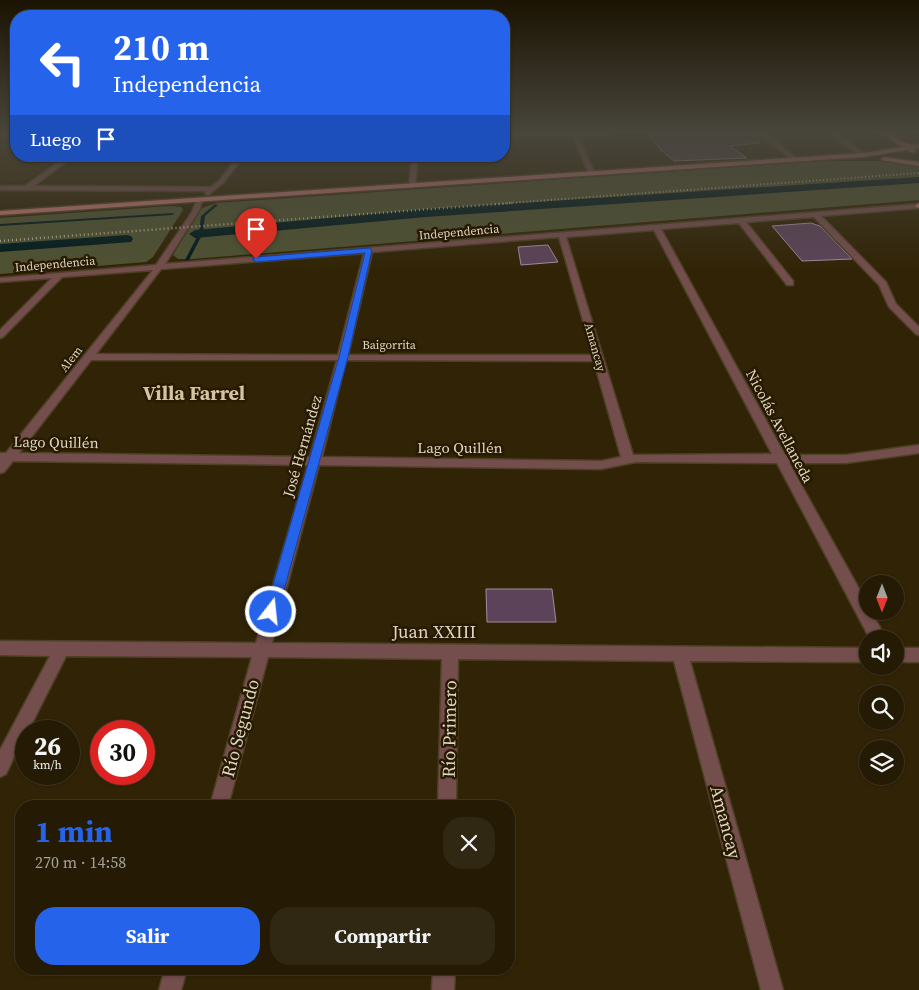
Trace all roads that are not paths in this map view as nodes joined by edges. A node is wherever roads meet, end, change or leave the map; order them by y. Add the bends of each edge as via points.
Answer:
1 (40, 178) edge
2 (222, 178) edge
3 (413, 178) edge
4 (529, 178) edge
5 (412, 186) junction
6 (0, 188) edge
7 (27, 188) junction
8 (214, 188) junction
9 (200, 200) junction
10 (919, 206) edge
11 (0, 213) edge
12 (816, 215) junction
13 (742, 221) junction
14 (656, 227) junction
15 (562, 235) junction
16 (369, 250) junction
17 (159, 265) junction
18 (60, 275) junction
19 (0, 280) edge
20 (790, 283) dead end
21 (919, 332) edge
22 (0, 335) edge
23 (89, 357) junction
24 (344, 357) junction
25 (598, 358) junction
26 (919, 449) edge
27 (5, 457) edge
28 (628, 458) junction
29 (781, 459) junction
30 (314, 462) junction
31 (0, 469) edge
32 (873, 630) edge
33 (0, 648) edge
34 (62, 648) junction
35 (261, 650) junction
36 (450, 651) junction
37 (680, 653) junction
38 (859, 655) edge
39 (904, 655) edge
40 (919, 655) edge
41 (0, 768) edge
42 (221, 800) edge
43 (447, 800) edge
44 (174, 975) edge
45 (444, 975) edge
46 (170, 990) edge
47 (443, 990) edge
48 (772, 990) edge

1 - 7 street
2 - 8 street, Alem
3 - 5 street
4 - 5 main road
5 - 9 main road
6 - 7 street
7 - 8 street
8 - 9 street, Alem
9 - 11 main road
9 - 17 street, Alem
10 - 12 street, Independencia
12 - 13 street, Independencia
12 - 21 street via 883,284 892,305
13 - 14 street, Independencia
13 - 20 street
14 - 15 street, Independencia
14 - 29 street, Nicolás Avellaneda
15 - 16 street, Independencia
15 - 25 street, Amancay
16 - 17 street, Independencia
16 - 24 street, José Hernández
17 - 18 street, Independencia
17 - 23 street, Alem
18 - 19 street, Independencia
18 - 22 street
23 - 24 street, Baigorrita
23 - 27 street, Alem
24 - 25 street, Baigorrita
24 - 30 street, José Hernández
25 - 28 street, Amancay
26 - 29 street, Lago Quillén via 861,458
27 - 30 street, Lago Quillén
27 - 31 street, Alem
28 - 29 street, Lago Quillén
28 - 30 street, Lago Quillén via 601,465
29 - 32 street, Nicolás Avellaneda
30 - 35 street, José Hernández
33 - 34 street, Juan XXIII
34 - 35 street, Juan XXIII
34 - 41 street
35 - 36 street, Juan XXIII
35 - 42 street, Río Segundo
36 - 37 street, Juan XXIII
36 - 43 street, Río Primero
37 - 38 street, Juan XXIII
37 - 48 street, Amancay
39 - 40 street
44 - 46 street
45 - 47 street

